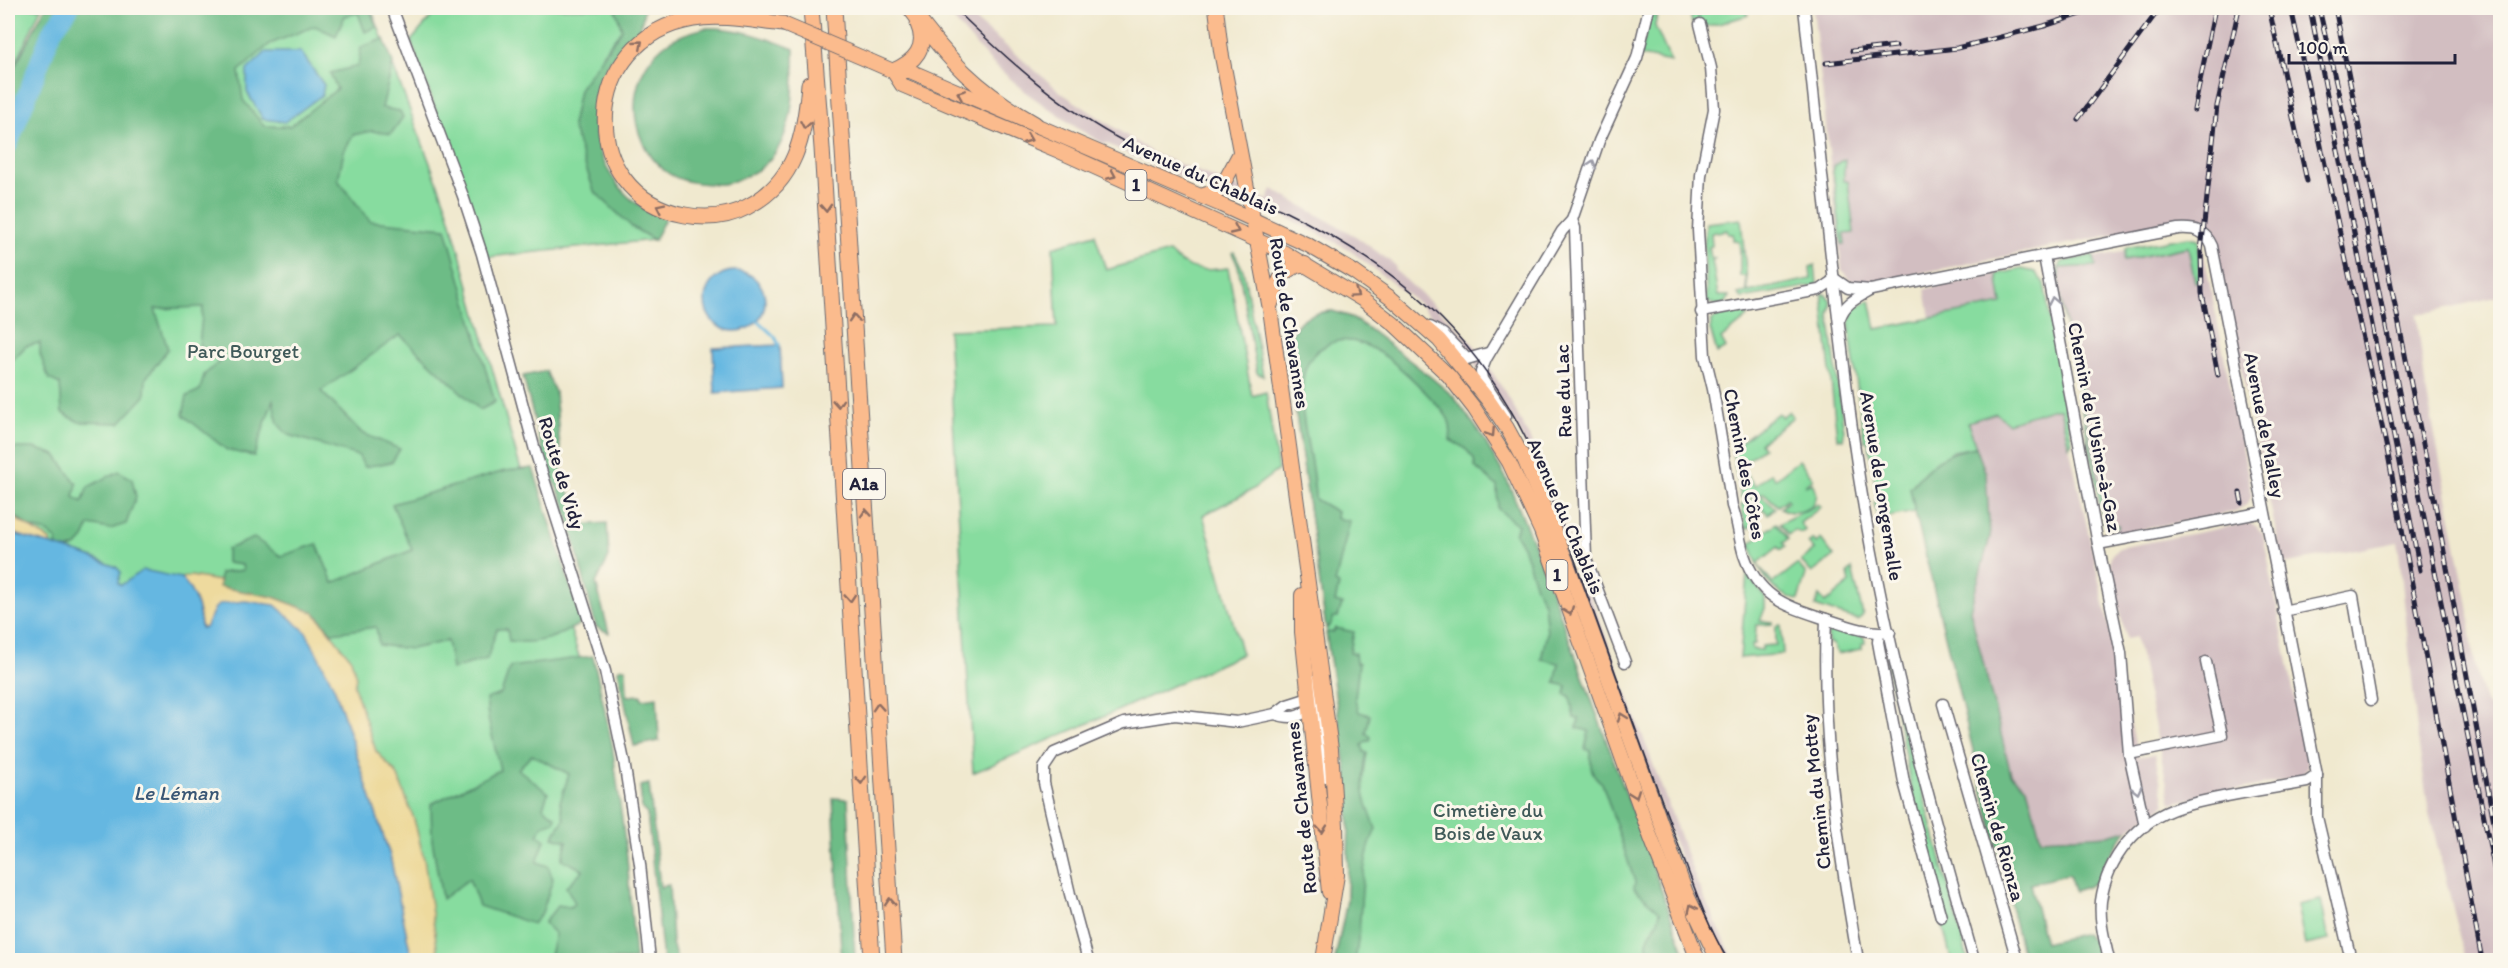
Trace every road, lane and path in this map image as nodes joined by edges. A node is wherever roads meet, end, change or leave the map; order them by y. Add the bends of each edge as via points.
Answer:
1 (392, 8) edge
2 (733, 8) edge
3 (756, 8) edge
4 (811, 8) edge
5 (834, 8) edge
6 (1209, 8) edge
7 (1216, 8) edge
8 (1649, 8) edge
9 (1804, 8) edge
10 (911, 9) edge
11 (783, 24) junction
12 (812, 24) junction
13 (1700, 24) dead end
14 (1221, 51) junction
15 (893, 71) junction
16 (1035, 124) junction
17 (1240, 153) junction
18 (1201, 196) junction
19 (1253, 219) junction
20 (1572, 220) junction
21 (1258, 240) junction
22 (2044, 256) junction
23 (1305, 264) junction
24 (1835, 279) junction
25 (1820, 290) junction
26 (1871, 290) junction
27 (1837, 298) junction
28 (1270, 309) junction
29 (1701, 312) junction
30 (1840, 318) junction
31 (1424, 326) junction
32 (1488, 353) junction
33 (1525, 461) junction
34 (2264, 512) junction
35 (2098, 544) junction
36 (2283, 611) junction
37 (1826, 619) junction
38 (1308, 630) junction
39 (1884, 633) junction
40 (1625, 662) dead end
41 (2206, 662) dead end
42 (2371, 699) dead end
43 (1943, 704) dead end
44 (1305, 705) junction
45 (2129, 754) junction
46 (2316, 775) junction
47 (1336, 826) junction
48 (2145, 826) junction
49 (1330, 905) junction
50 (1941, 917) dead end
51 (651, 960) edge
52 (872, 960) edge
53 (894, 960) edge
54 (1088, 960) edge
55 (1323, 960) edge
56 (1698, 960) edge
57 (1718, 960) edge
58 (1857, 960) edge
59 (1974, 960) edge
60 (2017, 960) edge
61 (2109, 960) edge
62 (2351, 960) edge

1 - 51 street, Route de Vidy via 476,235 536,454 605,671 624,761
2 - 11 main road, 1
3 - 11 main road, 1
4 - 12 highway, A1a
53 -> 5 highway, A1a
6 - 14 main road, Route de Chavannes
7 - 14 main road, Route de Chavannes
20 -> 8 street, Rue du Lac via 1599,141 1637,58
9 - 24 street, Avenue de Longemalle
10 - 15 highway via 922,32 920,49 907,65
10 - 16 highway via 972,82
12 -> 11 highway via 802,141 793,163 775,186 748,206 710,217 671,212 639,193 615,163 605,124 609,87 629,53 657,31 691,19
11 - 15 main road, Avenue du Chablais / 1, bridge
12 -> 52 highway, A1a
13 - 29 street, Chemin des Côtes via 1711,68 1714,109 1702,168 1698,224
14 - 17 main road, Route de Chavannes
16 -> 15 main road, Avenue du Chablais / 1 via 910,71
15 -> 21 main road, Avenue du Chablais / 1 via 902,85
16 - 18 main road, Avenue du Chablais / 1
17 - 18 main road via 1220,190
17 - 19 main road, Route de Chavannes
18 - 19 main road, Avenue du Chablais / 1
19 - 21 main road, Route de Chavannes
19 - 31 main road, Avenue du Chablais / 1 via 1354,272
20 - 32 street, Rue du Lac
20 - 40 street, Rue du Lac via 1586,559
21 - 23 main road, Avenue du Chablais / 1
21 - 28 main road, Route de Chavannes
22 - 26 street
22 - 34 street, Avenue de Malley via 2178,229 2202,232 2212,246
35 -> 22 street, Chemin de l'Usine-à-Gaz
23 - 28 main road via 1293,267 1279,278
23 -> 56 main road, Avenue du Chablais / 1 via 1363,300 1425,352 1474,408 1509,462 1541,531
24 - 25 street
24 - 26 street via 1848,288
24 - 27 street, Avenue de Longemalle
25 - 27 street
25 - 29 street
26 - 30 street via 1850,302
27 - 30 street, Avenue de Longemalle
28 - 38 main road, Route de Chavannes via 1305,566
29 - 37 street, Chemin des Côtes via 1708,375 1744,557 1775,600
30 - 39 street, Avenue de Longemalle via 1854,444
31 - 32 street via 1443,334 1467,359
31 - 33 main road, Avenue du Chablais / 1 via 1488,400
32 - 33 street, Rue du Lac via 1482,379 1513,426
57 -> 33 main road, Avenue du Chablais / 1 via 1686,893 1567,563
34 - 35 street, Chemin de l'Usine-à-Gaz
34 - 36 street, Avenue de Malley
35 - 45 street via 2121,653
36 - 42 street via 2352,597
36 - 46 street, Avenue de Malley
37 - 39 street, Chemin des Côtes via 1866,632
37 - 58 street, Chemin du Mottey via 1823,675 1834,821
38 - 44 main road, Route de Chavannes
38 - 47 main road, Route de Chavannes via 1331,749
39 - 50 street via 1878,642 1904,782
39 - 59 street, Avenue de Longemalle
41 - 45 street via 2222,735
43 - 60 street, Chemin de Rionza
44 - 47 street, Route de Chavannes via 1319,711 1328,801
44 -> 49 main road, Route de Chavannes via 1311,727
44 - 54 street, Route de Chavannes via 1285,718 1275,714 1237,722 1175,715 1138,720 1070,745 1047,761 1044,783
45 -> 48 street
46 - 48 street via 2307,782 2180,807
46 - 62 street, Avenue de Malley via 2317,817
47 - 49 main road, Route de Chavannes via 1336,875
48 - 61 street via 2118,854 2105,885 2102,921
49 - 55 main road, Route de Chavannes

